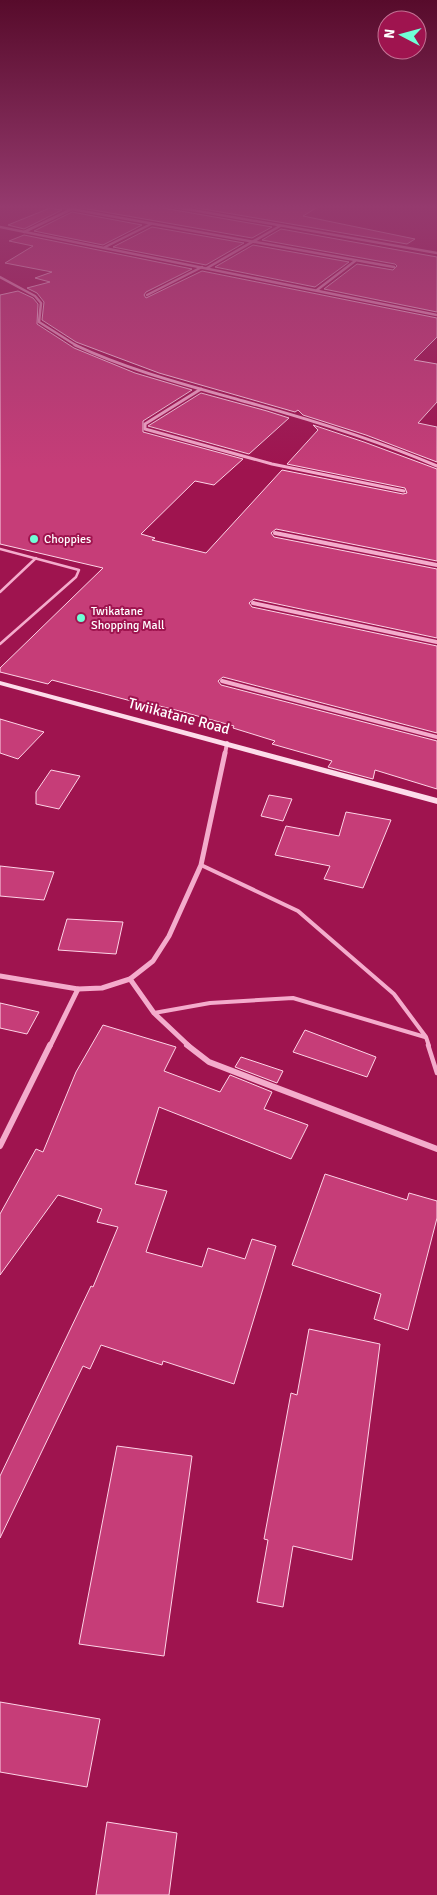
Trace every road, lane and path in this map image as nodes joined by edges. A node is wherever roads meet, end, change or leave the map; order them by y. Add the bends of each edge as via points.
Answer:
1 (30, 293) edge
2 (150, 293) edge
3 (335, 293) edge
4 (147, 295) dead end
5 (437, 315) edge
6 (201, 389) junction
7 (436, 464) edge
8 (404, 491) dead end
9 (275, 533) dead end
10 (0, 549) edge
11 (36, 558) junction
12 (437, 565) edge
13 (0, 592) edge
14 (254, 603) dead end
15 (437, 642) edge
16 (0, 644) edge
17 (222, 681) dead end
18 (0, 683) edge
19 (437, 737) edge
20 (227, 743) junction
21 (437, 801) edge
22 (201, 866) junction
23 (0, 976) edge
24 (130, 978) junction
25 (78, 989) junction
26 (154, 1013) junction
27 (426, 1037) junction
28 (437, 1073) edge
29 (0, 1146) edge
30 (437, 1149) edge

1 - 6 street via 41,302 39,322 51,332 132,367
2 - 4 street
3 - 5 street
6 - 7 street via 364,436
6 - 8 street via 145,424 145,429 272,464
9 - 12 street
10 - 11 lane
11 - 13 lane
11 - 16 lane via 79,570 76,577
14 - 15 street
17 - 19 street
18 - 20 main road, Twiikatane Road
20 - 21 main road, Twiikatane Road
20 - 22 street
22 - 24 street via 169,936 153,961
22 - 27 lane via 298,911 394,994
23 - 25 street
24 - 25 street via 102,988
24 - 26 street
25 - 29 street
26 - 27 lane via 210,1003 293,998
26 - 30 street via 177,1037 209,1062
27 - 28 lane

